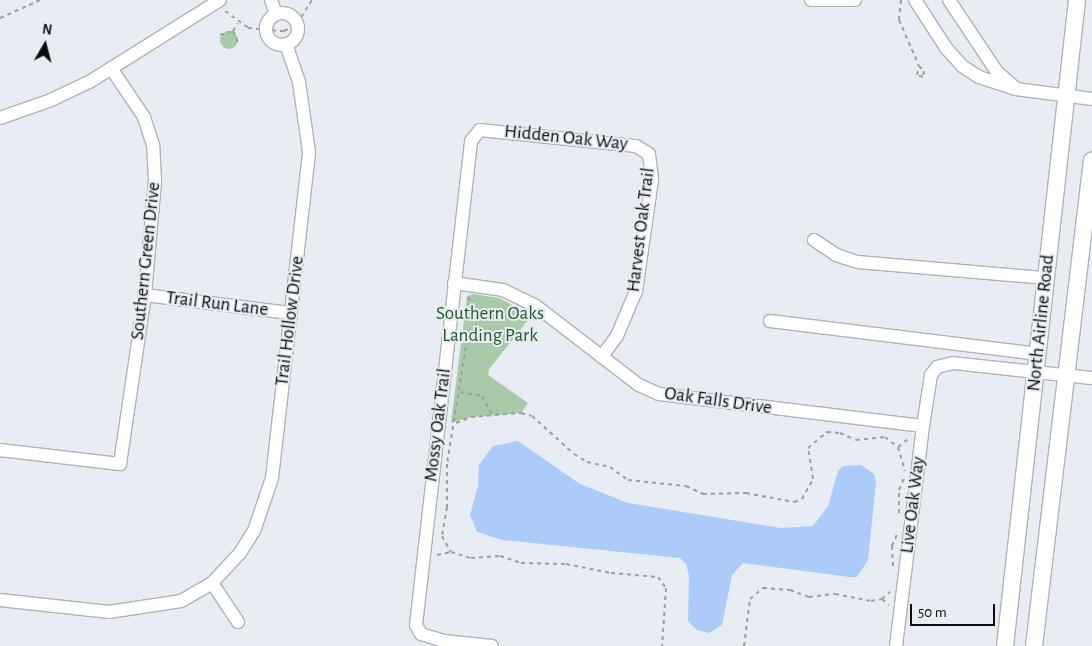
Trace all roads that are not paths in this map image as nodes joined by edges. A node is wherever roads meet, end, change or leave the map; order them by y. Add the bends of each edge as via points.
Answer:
1 (220, 0) edge
2 (271, 0) edge
3 (811, 0) edge
4 (855, 0) edge
5 (915, 0) edge
6 (950, 0) edge
7 (1077, 0) edge
8 (276, 14) junction
9 (286, 44) junction
10 (111, 68) junction
11 (1016, 89) junction
12 (1065, 96) junction
13 (1092, 99) edge
14 (0, 118) edge
15 (480, 130) joint
16 (649, 154) joint
17 (1092, 160) edge
18 (814, 240) dead end
19 (1046, 278) junction
20 (457, 284) junction
21 (145, 295) junction
22 (290, 313) junction
23 (770, 321) dead end
24 (1038, 354) junction
25 (601, 357) junction
26 (1036, 373) junction
27 (1067, 376) junction
28 (1092, 378) edge
29 (923, 426) junction
30 (0, 450) edge
31 (212, 584) junction
32 (0, 600) edge
33 (238, 622) dead end
34 (492, 646) edge
35 (896, 646) edge
36 (1005, 646) edge
37 (1034, 646) edge

1 - 10 street
2 - 8 street
3 - 4 street
5 - 11 street via 934,32 962,66 996,85
6 - 11 street via 998,72
7 - 12 main road, North Airline Road
8 - 9 street via 268,21 268,37 276,44
8 - 9 street via 286,13 297,24 297,34
9 - 22 street, Trail Hollow Drive via 299,82 309,152
10 - 14 street via 51,100
10 - 21 street, Southern Green Drive via 144,116 153,145 155,180
11 - 12 street
12 - 13 street
12 - 19 main road, North Airline Road
15 - 16 street, Hidden Oak Way via 636,146
15 - 20 street, Mossy Oak Trail via 470,141
16 - 25 street, Harvest Oak Trail via 652,180 636,291 617,336
17 - 27 main road, North Airline Road
18 - 19 street via 836,254 858,262
19 - 24 main road, North Airline Road
20 - 25 street, Oak Falls Drive via 503,290 536,306
20 - 34 street, Mossy Oak Trail via 416,625 421,634 444,641
21 - 22 street, Trail Run Lane
21 - 30 street, Southern Green Drive via 120,464
22 - 31 street, Trail Hollow Drive via 272,478 263,509 240,552
23 - 24 street
24 - 26 main road, North Airline Road
25 - 29 street, Oak Falls Drive via 639,385 659,394
26 - 27 street
26 - 29 street, Live Oak Way via 953,363 937,367 931,376
26 - 36 main road, North Airline Road
27 - 28 street
27 - 37 main road, North Airline Road
29 - 35 street, Live Oak Way
31 - 32 street via 181,601 109,612
31 - 33 street

